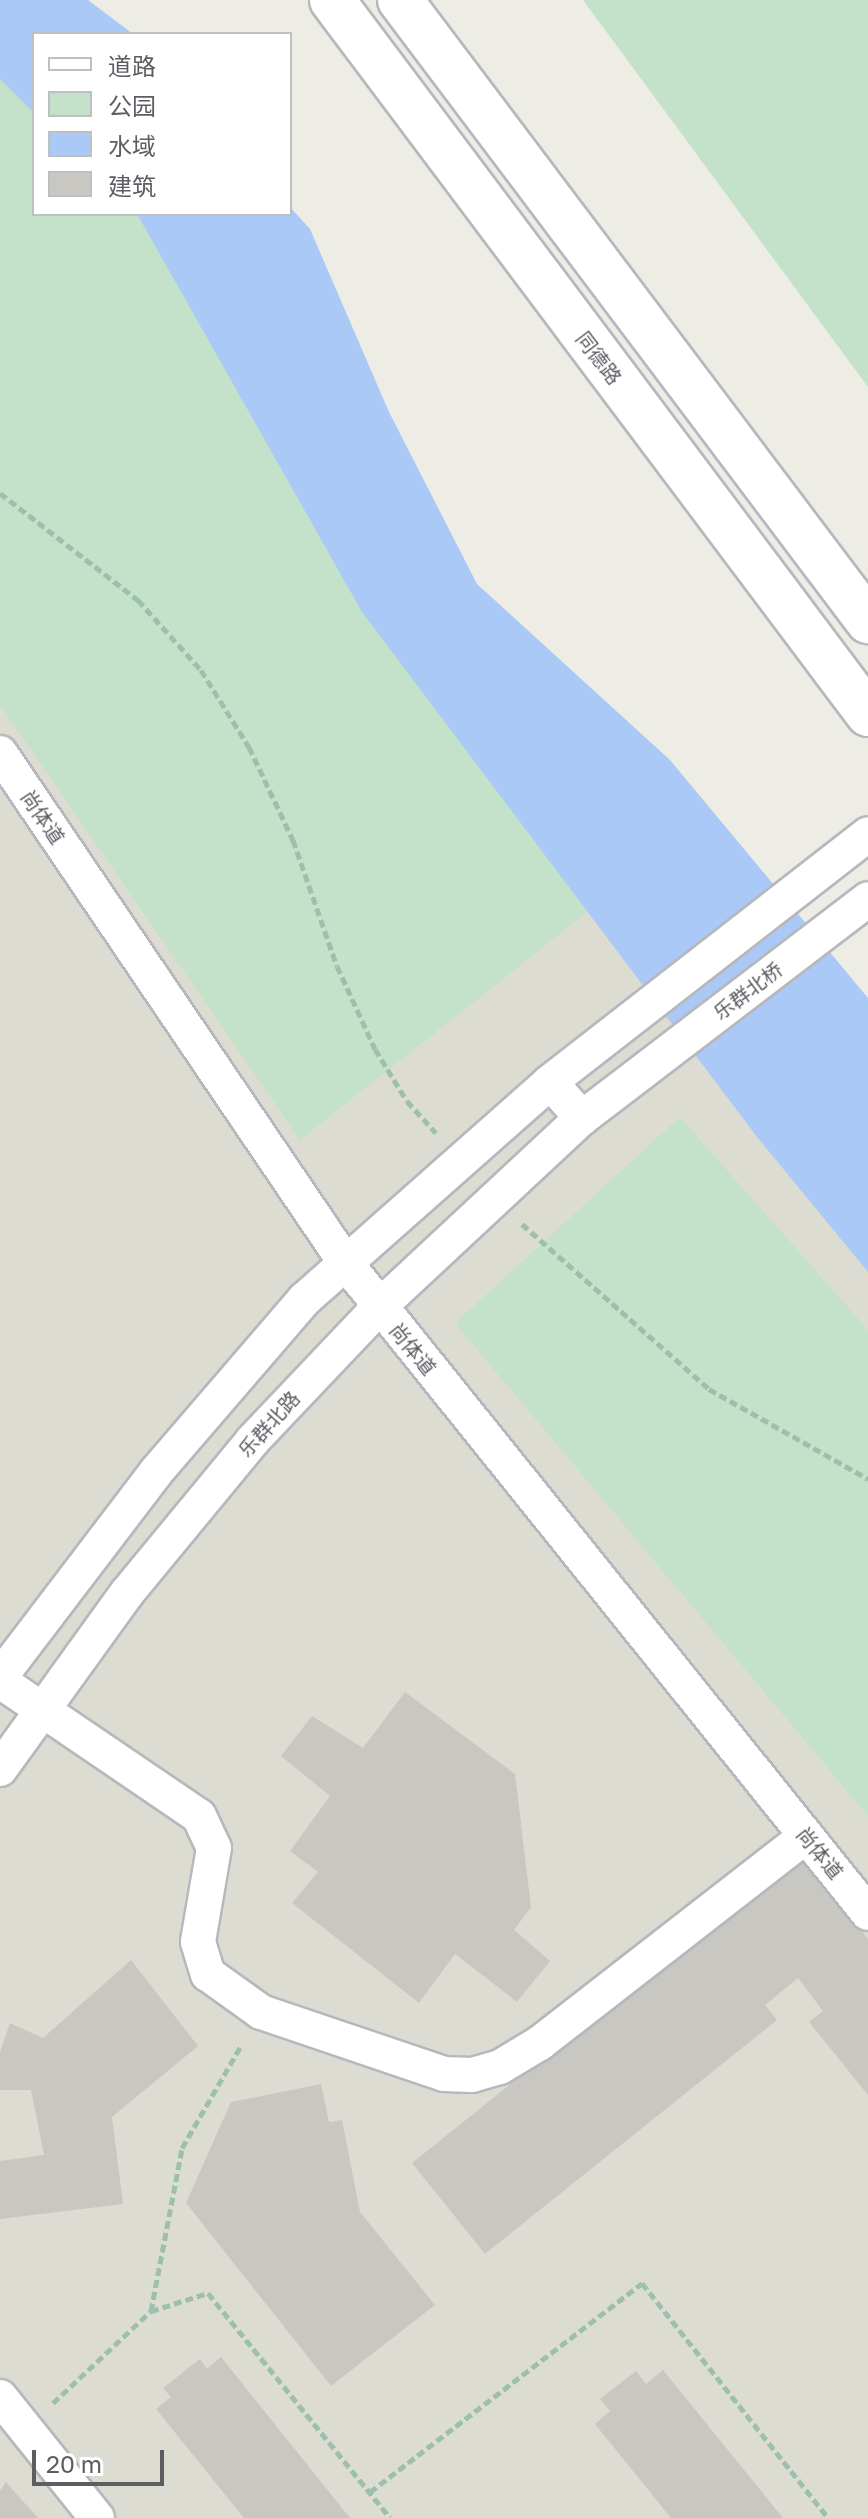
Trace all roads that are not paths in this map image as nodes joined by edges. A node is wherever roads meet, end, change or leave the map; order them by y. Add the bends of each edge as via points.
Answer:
1 (332, 0) edge
2 (400, 0) edge
3 (868, 621) edge
4 (868, 714) edge
5 (0, 753) edge
6 (868, 834) edge
7 (868, 899) edge
8 (661, 1057) joint
9 (550, 1082) junction
10 (582, 1118) junction
11 (345, 1262) junction
12 (379, 1307) junction
13 (0, 1679) edge
14 (42, 1710) junction
15 (0, 1769) edge
16 (806, 1836) junction
17 (868, 1913) edge
18 (0, 2397) edge
19 (97, 2518) edge

1 - 4 main road, 同德路
2 - 3 main road
5 - 11 street, 尚体道
6 - 9 street
7 - 8 street, 乐群北桥
8 - 10 street, 乐群北路
9 - 10 street
9 - 11 street
10 - 12 street, 乐群北路
11 - 12 street, 尚体道
11 - 13 street via 305,1299 156,1472
12 - 14 street, 乐群北路 via 253,1440 127,1593
12 - 16 street, 尚体道
13 - 14 street
14 - 15 street, 乐群北路
14 - 16 street via 199,1816 214,1848 198,1942 208,1974 261,2012 444,2074 472,2075 500,2067 540,2043
16 - 17 street, 尚体道
18 - 19 street

